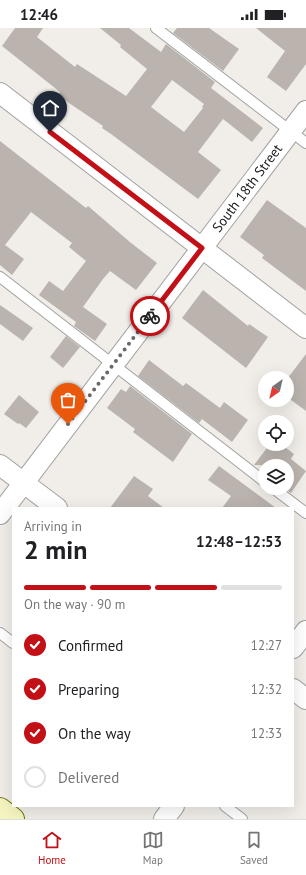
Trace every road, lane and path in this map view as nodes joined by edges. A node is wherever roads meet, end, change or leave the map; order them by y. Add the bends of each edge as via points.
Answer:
1 (156, 28) edge
2 (0, 93) edge
3 (306, 111) edge
4 (298, 137) edge
5 (202, 248) junction
6 (0, 277) edge
7 (306, 328) edge
8 (113, 365) junction
9 (0, 464) edge
10 (258, 477) edge
11 (23, 482) junction
12 (282, 495) edge
13 (56, 507) edge
14 (0, 514) edge
15 (306, 514) edge
16 (306, 631) edge
17 (0, 633) edge
18 (12, 642) edge
19 (294, 647) edge
20 (294, 690) edge
21 (306, 699) edge
22 (173, 807) edge
23 (226, 807) edge
24 (0, 809) edge
25 (13, 819) edge
26 (164, 819) edge
27 (242, 819) edge

1 - 4 lane
2 - 5 street
3 - 4 street, South 18th Street
4 - 5 street, South 18th Street
5 - 7 street
5 - 8 street, South 18th Street
6 - 8 lane
8 - 10 lane
8 - 11 street, South 18th Street
9 - 11 street
11 - 13 street
11 - 14 street, South 18th Street
12 - 15 lane
16 - 19 street
17 - 18 lane
20 - 21 street
22 - 26 street
23 - 27 lane
24 - 25 main road

